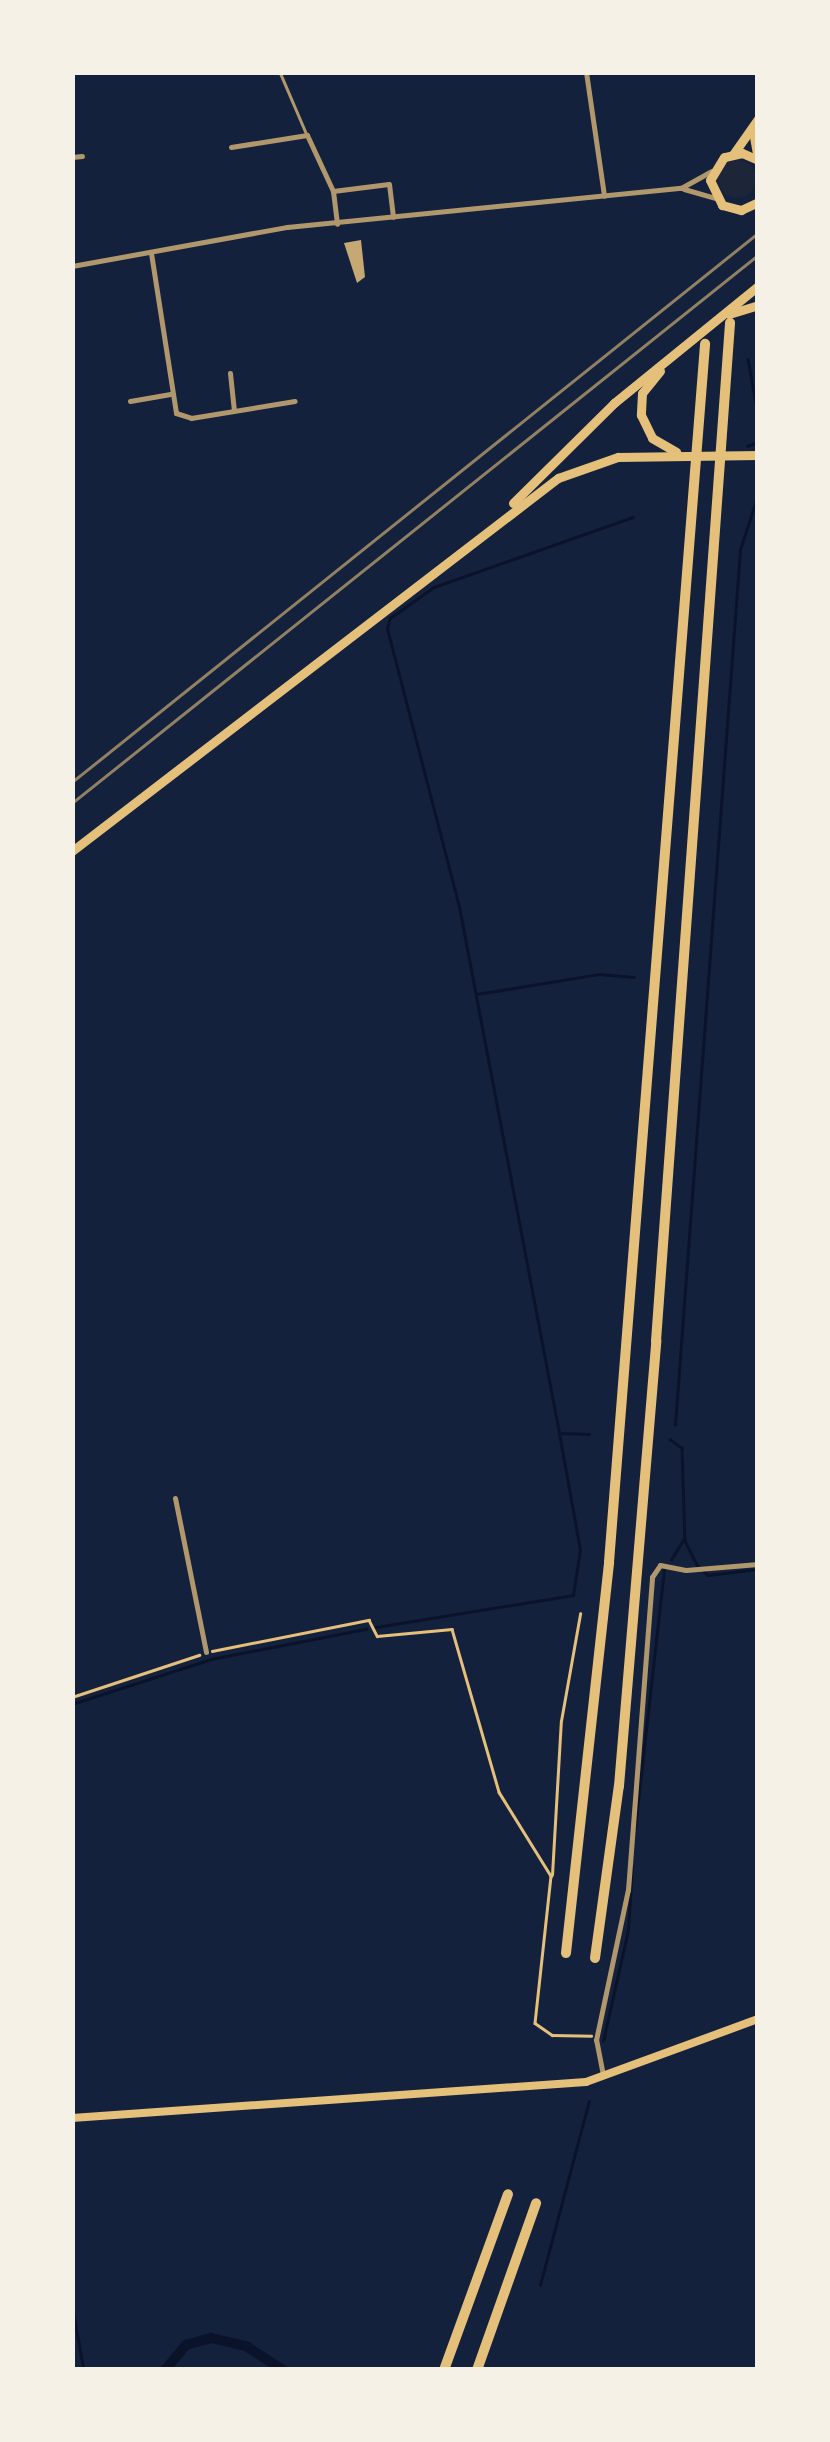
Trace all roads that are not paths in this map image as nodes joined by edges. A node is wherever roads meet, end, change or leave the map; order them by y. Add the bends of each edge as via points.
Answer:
1 (280, 72) edge
2 (586, 72) edge
3 (758, 119) edge
4 (752, 131) junction
5 (307, 136) junction
6 (231, 147) dead end
7 (734, 153) junction
8 (82, 156) dead end
9 (72, 157) edge
10 (758, 160) edge
11 (712, 171) junction
12 (682, 188) junction
13 (333, 191) junction
14 (604, 196) junction
15 (715, 198) junction
16 (758, 202) edge
17 (394, 217) junction
18 (337, 224) junction
19 (150, 253) junction
20 (72, 266) edge
21 (758, 286) edge
22 (758, 305) edge
23 (714, 323) junction
24 (730, 323) dead end
25 (705, 344) dead end
26 (671, 358) junction
27 (230, 372) dead end
28 (170, 394) junction
29 (130, 400) dead end
30 (294, 401) dead end
31 (234, 410) junction
32 (683, 454) junction
33 (758, 455) edge
34 (493, 522) junction
35 (72, 850) edge
36 (176, 1498) dead end
37 (758, 1564) edge
38 (206, 1652) road end
39 (566, 1953) dead end
40 (595, 1958) dead end
41 (758, 2019) edge
42 (603, 2078) junction
43 (72, 2118) edge
44 (508, 2194) dead end
45 (536, 2203) dead end
46 (444, 2370) edge
47 (477, 2370) edge

1 - 5 lane
2 - 14 street
3 - 4 main road
4 - 7 main road
4 - 10 main road
5 - 6 street
5 - 13 street
7 - 10 main road
7 - 11 main road
8 - 9 street
11 - 12 street
11 - 15 main road
12 - 14 street
12 - 15 street
13 - 17 street via 388,184
13 - 18 street
14 - 17 street
15 - 16 main road via 731,209
17 - 18 street
18 - 19 street
19 - 20 street
19 - 28 street
21 - 23 main road
22 - 23 main road
23 - 26 main road
24 - 40 highway via 653,1378 619,1786
25 - 39 highway via 607,1580
26 - 32 main road via 646,387 640,410 652,438
26 - 34 main road via 591,423
27 - 31 street
28 - 29 street
28 - 31 street via 182,418
30 - 31 street
32 - 33 main road
32 - 34 main road via 618,456 580,466
34 - 35 main road
36 - 38 street
37 - 42 street via 660,1565 652,1577 628,1890 596,2040
41 - 42 main road
42 - 43 main road
44 - 46 highway
45 - 47 highway

